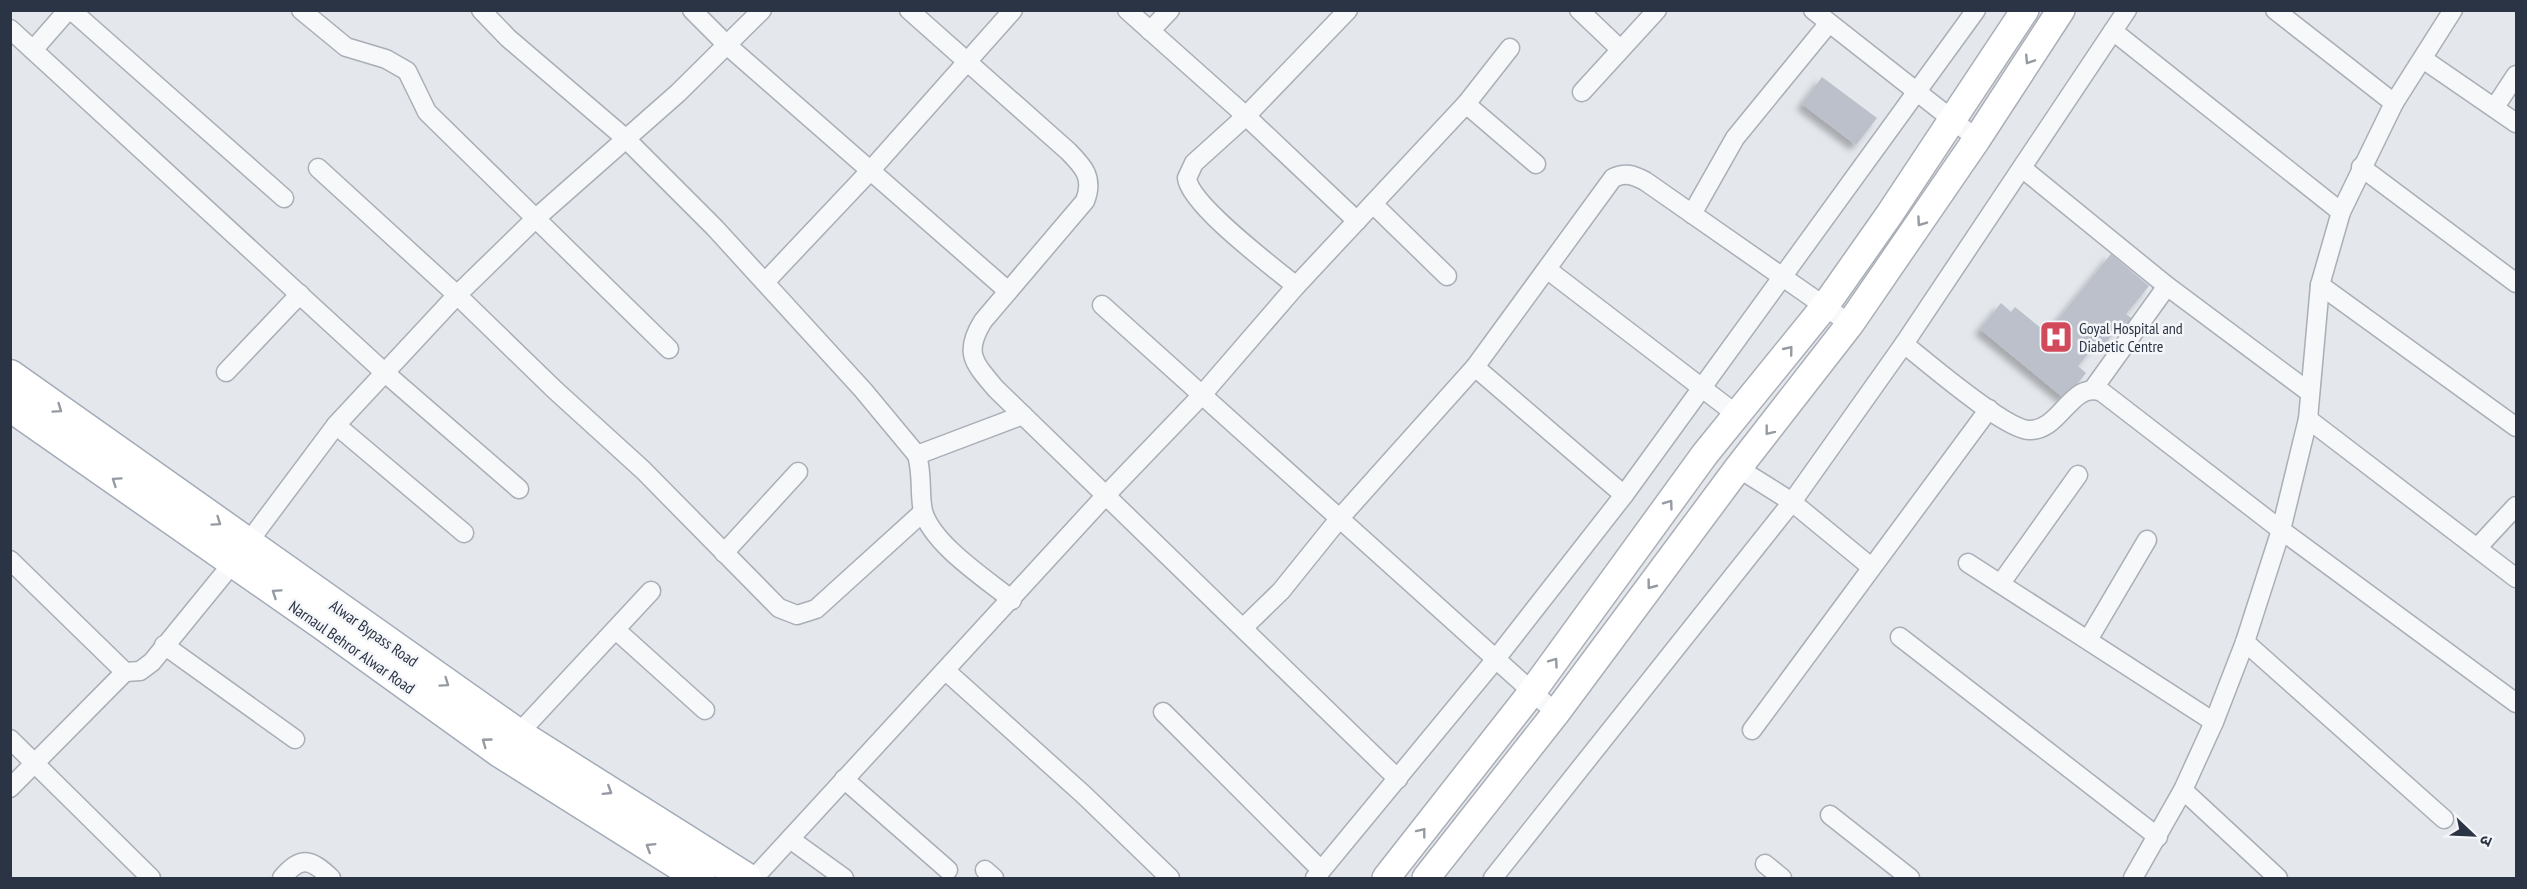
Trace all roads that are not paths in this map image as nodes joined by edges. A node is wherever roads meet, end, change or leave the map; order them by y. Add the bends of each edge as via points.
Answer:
1 (69, 10) edge
2 (301, 10) edge
3 (481, 10) edge
4 (692, 10) edge
5 (762, 10) edge
6 (909, 10) edge
7 (1013, 10) edge
8 (1127, 10) edge
9 (1170, 10) edge
10 (1348, 10) edge
11 (1580, 10) edge
12 (1657, 10) edge
13 (1813, 10) edge
14 (1976, 10) edge
15 (2025, 10) edge
16 (2061, 10) edge
17 (2127, 10) edge
18 (2275, 10) edge
19 (2453, 10) edge
20 (1829, 23) junction
21 (10, 29) edge
22 (1150, 31) junction
23 (2113, 31) junction
24 (728, 46) junction
25 (1510, 48) dead end
26 (1620, 49) junction
27 (33, 50) junction
28 (2422, 59) junction
29 (967, 62) junction
30 (2517, 75) edge
31 (1917, 90) junction
32 (1582, 92) dead end
33 (2394, 103) junction
34 (1466, 104) junction
35 (2495, 107) junction
36 (1246, 116) junction
37 (1953, 121) junction
38 (2517, 123) edge
39 (625, 138) junction
40 (1977, 139) junction
41 (1536, 165) dead end
42 (2361, 167) junction
43 (318, 168) dead end
44 (2022, 168) junction
45 (870, 171) junction
46 (284, 198) dead end
47 (1373, 204) junction
48 (2340, 212) junction
49 (1692, 214) junction
50 (535, 219) junction
51 (1357, 221) junction
52 (1548, 270) junction
53 (1447, 276) dead end
54 (1783, 278) junction
55 (766, 281) junction
56 (2517, 283) edge
57 (2320, 285) junction
58 (1296, 286) junction
59 (2168, 286) junction
60 (1008, 291) junction
61 (300, 294) junction
62 (457, 295) junction
63 (1102, 304) dead end
64 (1825, 306) junction
65 (1850, 324) junction
66 (1904, 344) junction
67 (669, 349) dead end
68 (1475, 367) junction
69 (226, 372) dead end
70 (384, 372) junction
71 (10, 375) edge
72 (1701, 388) junction
73 (2093, 389) junction
74 (2309, 392) junction
75 (1201, 396) junction
76 (10, 406) edge
77 (1989, 409) junction
78 (1736, 414) junction
79 (1023, 415) junction
80 (2308, 419) junction
81 (336, 425) junction
82 (2517, 427) edge
83 (917, 455) junction
84 (1738, 468) junction
85 (798, 472) dead end
86 (2078, 475) dead end
87 (519, 489) dead end
88 (1106, 495) junction
89 (1624, 495) junction
90 (1792, 502) junction
91 (2517, 506) edge
92 (923, 512) junction
93 (1339, 519) junction
94 (2281, 530) junction
95 (464, 533) dead end
96 (2147, 540) dead end
97 (2477, 548) junction
98 (240, 554) junction
99 (724, 554) junction
100 (10, 560) edge
101 (1968, 563) dead end
102 (1871, 567) junction
103 (2517, 578) edge
104 (2001, 583) junction
105 (651, 591) dead end
106 (1012, 600) junction
107 (1243, 628) junction
108 (616, 630) junction
109 (1900, 637) dead end
110 (2088, 639) junction
111 (2246, 642) junction
112 (164, 645) junction
113 (1495, 660) junction
114 (946, 671) junction
115 (125, 672) junction
116 (1532, 692) junction
117 (2517, 703) edge
118 (705, 710) dead end
119 (1163, 712) dead end
120 (1556, 712) junction
121 (2214, 722) junction
122 (1752, 730) dead end
123 (518, 734) junction
124 (295, 739) dead end
125 (10, 740) edge
126 (33, 764) junction
127 (844, 779) junction
128 (1398, 779) junction
129 (10, 788) edge
130 (2183, 790) junction
131 (1830, 815) dead end
132 (2444, 819) dead end
133 (2158, 837) junction
134 (790, 839) junction
135 (1765, 864) dead end
136 (948, 870) dead end
137 (1318, 874) edge
138 (1494, 878) edge
139 (151, 879) edge
140 (282, 879) edge
141 (331, 879) edge
142 (700, 879) edge
143 (746, 879) edge
144 (754, 879) edge
145 (844, 879) edge
146 (1170, 879) edge
147 (1386, 879) edge
148 (1426, 879) edge
149 (1782, 879) edge
150 (1910, 879) edge
151 (2133, 879) edge
152 (2278, 879) edge

1 - 27 street
1 - 46 street
2 - 50 street via 346,47 386,59 407,71 428,112
3 - 39 street
4 - 24 street
5 - 24 street
6 - 29 street
7 - 29 street
8 - 22 street
9 - 22 street
10 - 36 street
11 - 26 street
12 - 26 street
13 - 20 street
14 - 31 street
15 - 37 main road
16 -> 40 main road
17 - 23 street
18 - 33 street
19 - 28 street
20 - 31 street
20 - 49 street via 1735,138
21 - 27 street
22 - 36 street
23 - 44 street
23 - 48 street
24 - 39 street
24 - 45 street
25 - 34 street
26 - 32 street
27 - 61 street
28 - 33 street
28 - 35 street
29 - 45 street
29 - 60 street via 1068,151 1089,179 1085,201
30 - 35 street
31 - 37 street
31 - 54 street
33 - 42 street
34 - 41 street
34 - 47 street
35 - 38 street
36 - 51 street
36 - 58 street via 1194,163 1188,184 1215,216
37 - 40 street
37 - 64 main road
39 - 50 street
39 - 55 street
40 -> 65 main road
42 - 48 street
42 - 56 street
43 - 62 street
44 - 59 street
44 - 66 street
45 - 55 street
45 - 60 street
47 - 51 street
47 - 53 street
48 - 57 street
49 - 52 street via 1645,181 1622,174 1605,187
49 - 54 street
50 - 62 street
50 - 67 street
51 - 58 street
52 - 68 street
52 - 72 street
54 - 64 street
54 - 72 street
55 - 83 street
57 - 74 street
57 - 82 street
58 - 75 street
59 - 73 street
59 - 74 street
60 - 79 street via 974,335 971,349 981,371
61 - 69 street
61 - 70 street
62 - 70 street
62 - 99 street via 659,485
63 - 75 street
64 - 65 street
78 -> 64 main road
65 -> 84 main road
66 - 77 street
66 - 90 street
68 - 89 street
68 - 93 street
70 - 81 street
70 - 87 street
71 -> 98 main road, Alwar Bypass Road
72 - 78 street
72 - 89 street
73 - 77 street via 2083,391 2041,428 2028,430 2014,425
73 - 94 street via 2112,399
74 - 80 street
75 - 88 street
75 - 93 street
98 -> 76 main road, Narnaul Behror Alwar Road
77 - 102 street
116 -> 78 main road
79 - 83 street
79 - 88 street
80 - 94 street
80 - 97 street
81 - 95 street
81 - 98 street
83 - 92 street
84 - 90 street
84 -> 120 main road
85 - 99 street
86 - 104 street
88 - 106 street
88 - 107 street
89 - 113 street
90 - 102 street
90 - 138 street
91 - 97 street
92 - 99 street via 852,579 806,614 779,608
92 - 106 street via 933,531 953,551
93 - 107 street via 1281,591
93 - 113 street
94 - 111 street
94 - 117 street
96 - 110 street
97 - 103 street
98 - 112 street
98 -> 123 main road, Alwar Bypass Road
142 -> 98 main road, Narnaul Behror Alwar Road via 500,752 322,624
100 - 115 street
101 - 104 street
102 - 122 street
104 - 110 street
105 - 108 street
106 - 114 street
107 - 128 street
108 - 118 street
108 - 123 street
109 - 133 street
110 - 121 street
111 - 121 street
111 - 132 street
112 - 115 street via 140,672
112 - 124 street
113 - 116 street
113 - 128 street
114 - 127 street
114 - 146 street
115 - 126 street
116 - 120 street
147 -> 116 main road
119 - 137 street
120 - 148 main road
121 - 130 street
123 -> 143 main road, Alwar Bypass Road
125 - 126 street
126 - 129 street
126 - 139 street
127 - 134 street
127 - 136 street
128 - 137 street
130 - 133 street
130 - 152 street
131 - 150 street
133 - 151 street
134 - 144 street
134 - 145 street
135 - 149 street
140 - 141 street via 294,864 302,861

